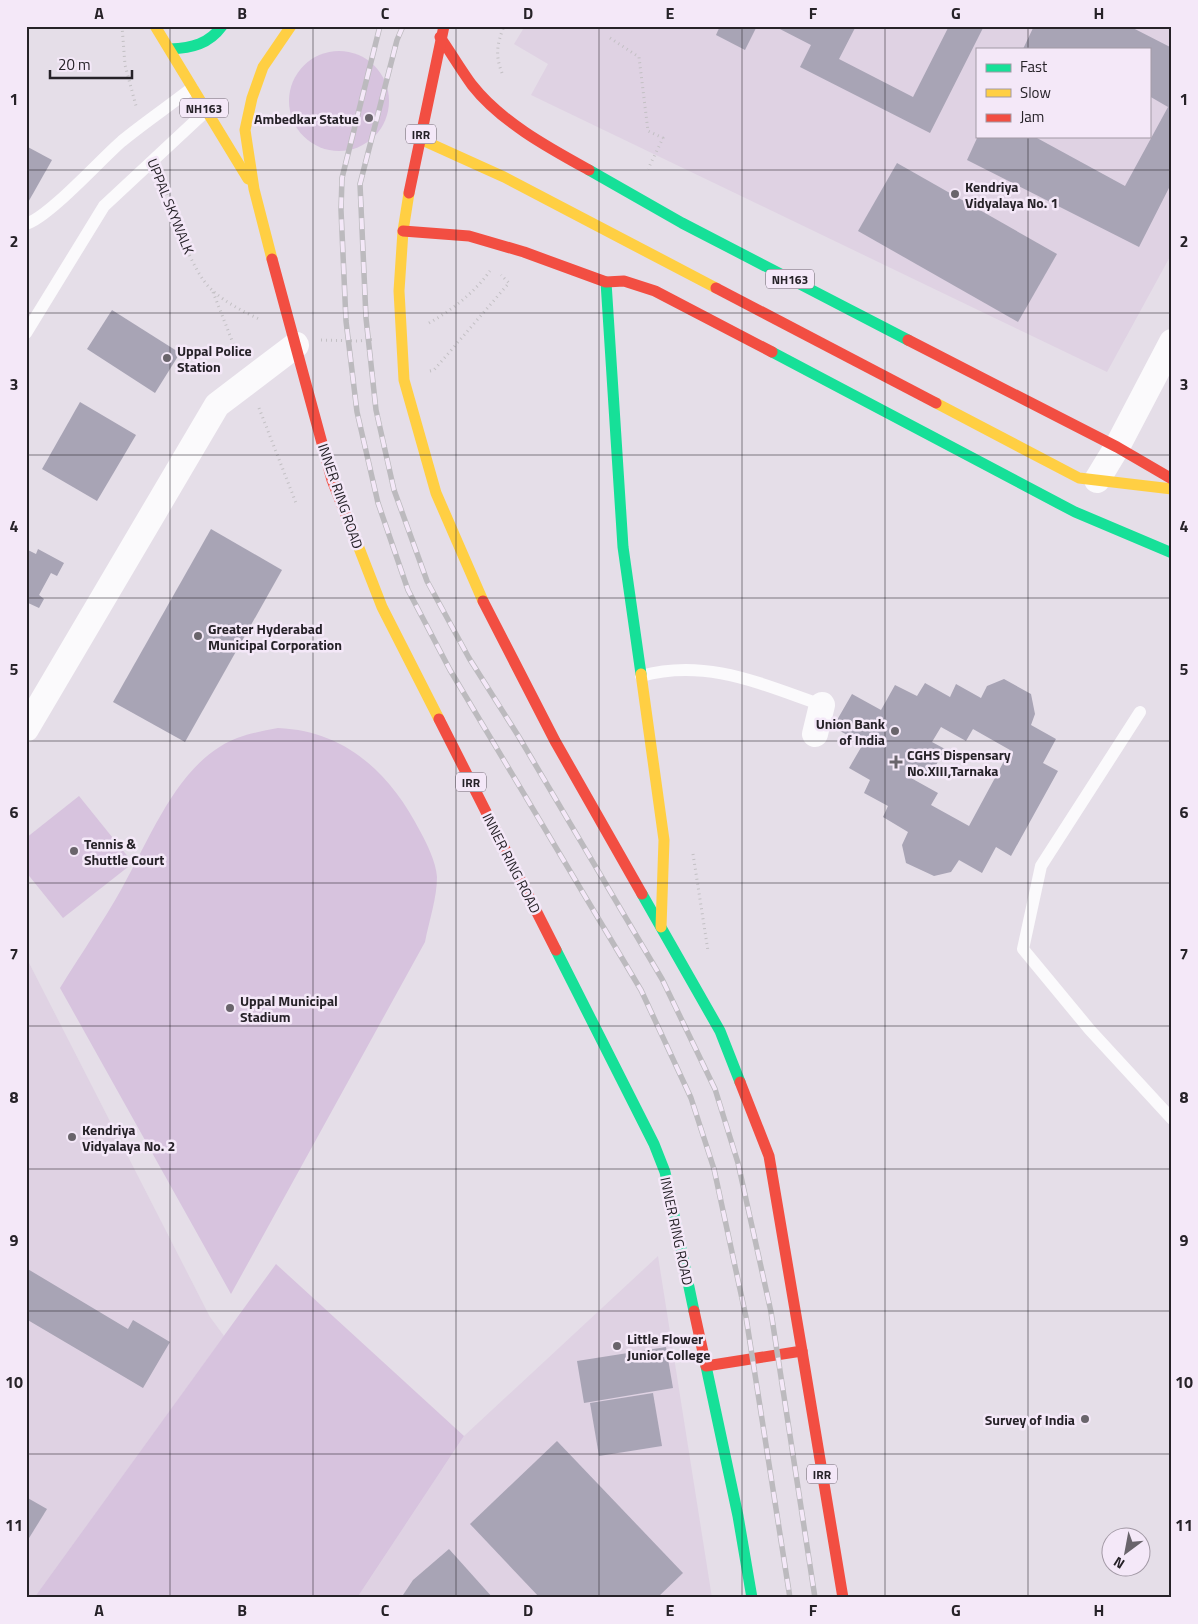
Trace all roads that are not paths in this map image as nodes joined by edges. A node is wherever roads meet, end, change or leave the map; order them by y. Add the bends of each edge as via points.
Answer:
1 (155, 26) edge
2 (222, 26) edge
3 (291, 26) edge
4 (442, 32) edge
5 (170, 49) junction
6 (192, 88) junction
7 (206, 111) junction
8 (420, 139) junction
9 (254, 189) junction
10 (26, 224) edge
11 (403, 231) junction
12 (606, 282) junction
13 (26, 333) edge
14 (305, 342) junction
15 (1172, 342) edge
16 (1118, 447) junction
17 (1172, 479) edge
18 (1098, 480) junction
19 (1172, 489) edge
20 (1172, 553) edge
21 (641, 676) junction
22 (822, 705) joint
23 (1140, 712) dead end
24 (26, 729) edge
25 (815, 734) dead end
26 (661, 927) junction
27 (1172, 1119) edge
28 (802, 1351) junction
29 (706, 1366) junction
30 (752, 1598) edge
31 (843, 1598) edge

1 - 5 main road, NH163
2 - 5 main road via 216,38 202,45
3 - 9 main road, INNER RING ROAD / IRR via 262,67 252,98 245,130
4 - 8 main road, IRR
4 - 16 main road, NH163 via 473,86 503,115 555,152 682,223
5 - 6 main road, NH163
6 - 7 main road, NH163
6 - 10 lane via 122,141 40,217
7 - 9 main road, NH163
7 - 13 lane via 104,206
8 - 11 main road, IRR
8 - 18 main road via 504,177 1079,478
9 - 14 main road, INNER RING ROAD / IRR
11 - 12 main road via 468,236 524,252
11 - 26 main road, IRR via 399,291 404,380 436,493 487,611 555,741
12 - 20 main road via 624,281 655,291 1075,512
12 - 21 main road via 623,546
14 - 24 street via 217,405
14 - 29 main road, INNER RING ROAD / IRR via 332,480 382,607 654,1144 665,1172
15 - 16 street
16 - 17 main road, NH163
16 - 18 street
18 - 19 main road
21 - 22 lane via 665,669 726,673
21 - 26 main road via 664,840
22 - 25 street
23 - 27 lane via 1041,866 1023,949 1090,1030
26 - 28 main road, IRR via 720,1031 769,1156
28 - 29 main road
28 - 31 main road, IRR
29 - 30 main road, INNER RING ROAD / IRR

